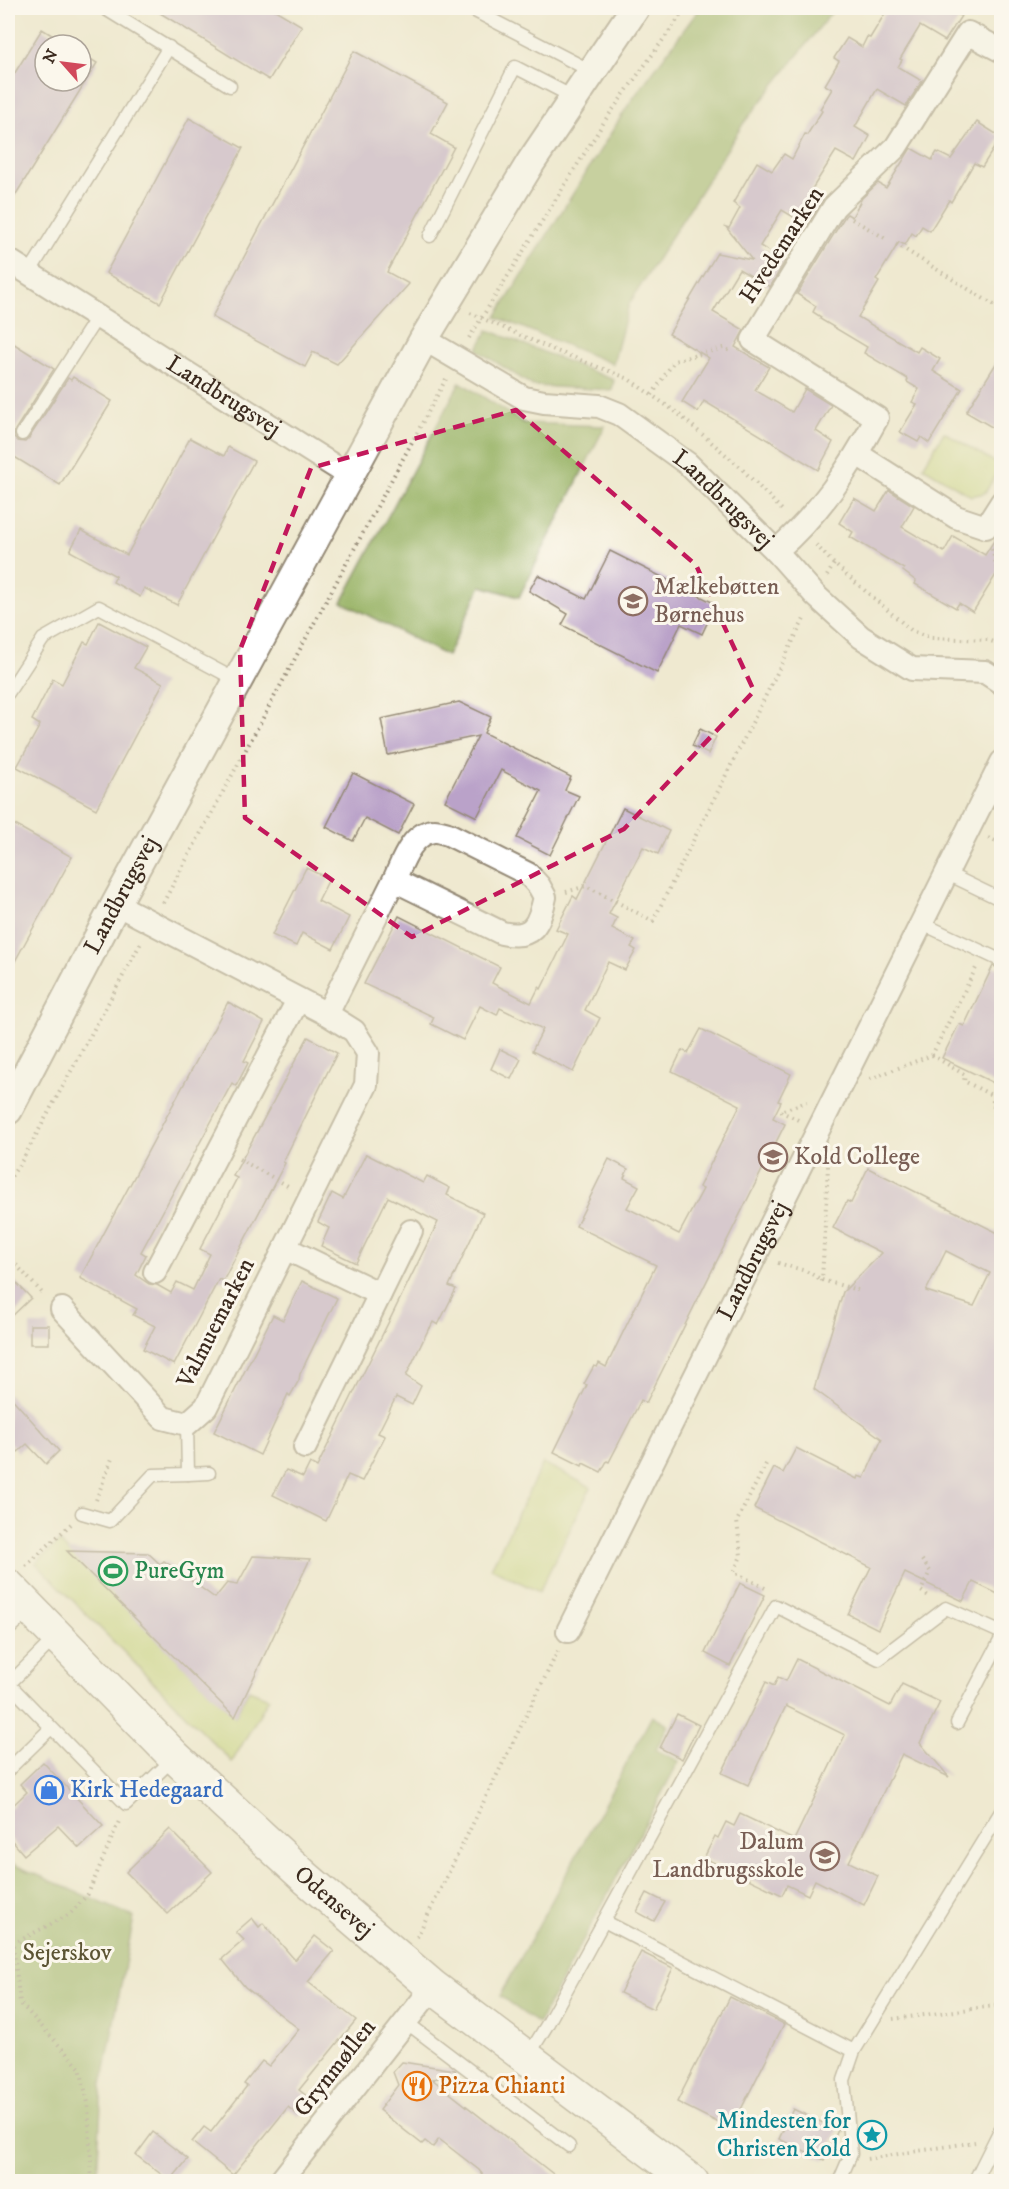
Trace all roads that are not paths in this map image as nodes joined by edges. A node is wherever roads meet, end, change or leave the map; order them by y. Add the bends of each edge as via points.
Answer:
1 (104, 8) edge
2 (469, 8) edge
3 (635, 8) edge
4 (169, 48) junction
5 (1002, 51) edge
6 (591, 71) junction
7 (230, 86) dead end
8 (573, 97) junction
9 (430, 236) dead end
10 (14, 268) edge
11 (98, 316) junction
12 (424, 339) junction
13 (22, 434) dead end
14 (857, 454) junction
15 (350, 476) junction
16 (1002, 502) edge
17 (776, 551) junction
18 (238, 681) junction
19 (1002, 683) edge
20 (8, 693) edge
21 (1002, 762) edge
22 (946, 873) junction
23 (394, 880) junction
24 (1002, 900) edge
25 (116, 904) junction
26 (921, 923) junction
27 (1002, 961) edge
28 (298, 1000) junction
29 (327, 1014) junction
30 (8, 1110) edge
31 (411, 1231) dead end
32 (285, 1248) junction
33 (155, 1272) dead end
34 (380, 1294) junction
35 (62, 1309) road end
36 (187, 1424) junction
37 (305, 1447) dead end
38 (209, 1473) dead end
39 (188, 1474) junction
40 (82, 1513) dead end
41 (8, 1586) edge
42 (19, 1620) edge
43 (568, 1631) road end
44 (1002, 1635) edge
45 (56, 1637) junction
46 (957, 1723) dead end
47 (51, 1728) junction
48 (175, 1757) junction
49 (8, 1770) edge
50 (1002, 1809) edge
51 (604, 1921) junction
52 (433, 1987) junction
53 (406, 2022) junction
54 (854, 2051) junction
55 (527, 2058) junction
56 (1002, 2126) edge
57 (568, 2146) dead end
58 (280, 2181) edge
59 (692, 2181) edge
60 (839, 2181) edge
61 (974, 2181) edge

1 - 4 lane
2 - 6 lane
3 - 6 street, Landbrugsvej
4 - 7 lane
4 - 10 lane, Landbrugsvej
5 - 14 street, Hvedemarken via 968,33 896,147 834,207 753,340 877,418
6 - 8 street, Landbrugsvej
8 - 9 lane via 515,67
8 - 12 street, Landbrugsvej
10 - 11 street, Landbrugsvej
11 - 13 lane
11 - 15 street, Landbrugsvej
12 - 15 street, Landbrugsvej
12 - 17 street, Landbrugsvej via 524,398 599,406 619,414 688,464
14 - 16 street via 957,517 986,527
14 - 17 street, Hvedemarken via 829,495
15 - 18 street, Landbrugsvej
17 - 19 street, Landbrugsvej via 815,595 861,637 912,669 985,672
18 - 20 lane via 99,607 43,639
18 - 25 street, Landbrugsvej
21 - 22 street, Landbrugsvej
22 - 24 lane
22 - 26 street, Landbrugsvej
23 - 23 street via 514,936 533,928 541,916 545,897 528,874 448,834 434,831 411,846
23 - 29 street
25 - 28 street, Valmuemarken
25 - 30 street, Landbrugsvej
26 - 27 lane
26 - 43 street, Landbrugsvej
28 - 29 street, Valmuemarken
28 - 33 street
29 - 32 street, Valmuemarken via 354,1031 368,1053 366,1085
31 - 34 street
32 - 34 street, Valmuemarken
32 - 36 street, Valmuemarken via 206,1407
34 - 37 street
35 - 36 street, Valmuemarken via 163,1418
36 - 39 lane
38 - 39 lane
39 - 40 lane via 153,1475 110,1521
41 - 42 main road, Odensevej
42 - 45 main road, Odensevej
44 - 46 lane
44 - 51 lane via 946,1608 879,1659 776,1606
45 - 47 lane via 9,1684
45 - 48 main road, Odensevej
47 - 48 lane via 126,1804
47 - 49 lane
48 - 52 main road, Odensevej via 306,1878
50 - 54 lane
51 - 54 lane
51 - 55 lane
52 - 53 street, Grynmøllen
52 - 55 main road, Odensevej
53 - 57 lane
53 - 58 street, Grynmøllen
54 - 60 lane via 844,2080 851,2154
55 - 59 main road, Odensevej
56 - 61 lane

